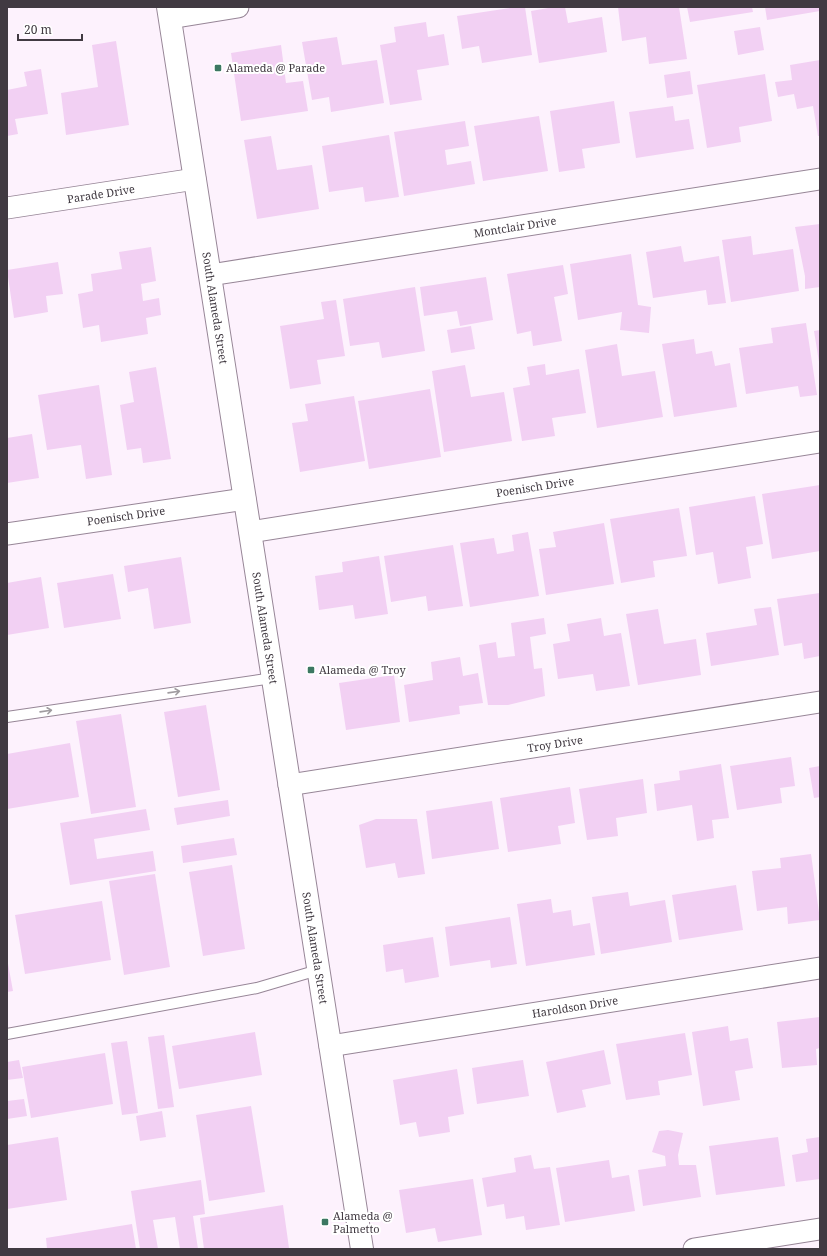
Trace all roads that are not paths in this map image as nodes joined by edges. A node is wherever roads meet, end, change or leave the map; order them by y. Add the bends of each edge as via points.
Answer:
1 (238, 7) edge
2 (169, 12) edge
3 (195, 179) junction
4 (820, 179) edge
5 (7, 208) edge
6 (210, 275) junction
7 (820, 442) edge
8 (245, 499) junction
9 (250, 532) junction
10 (7, 534) edge
11 (273, 678) junction
12 (820, 702) edge
13 (7, 717) edge
14 (289, 785) junction
15 (820, 968) edge
16 (318, 970) junction
17 (7, 1034) edge
18 (330, 1046) junction
19 (820, 1229) edge
20 (362, 1249) edge
21 (694, 1249) edge

1 - 2 street
2 - 3 main road, South Alameda Street
3 - 5 street, Parade Drive
3 - 6 main road, South Alameda Street
4 - 6 street, Montclair Drive
6 - 8 main road, South Alameda Street
7 - 9 street, Poenisch Drive
8 - 9 main road, South Alameda Street
8 - 10 street, Poenisch Drive
9 - 11 main road, South Alameda Street
13 -> 11 lane
11 - 14 main road, South Alameda Street
12 - 14 street, Troy Drive
14 - 16 main road, South Alameda Street
15 - 18 street, Haroldson Drive
16 - 17 lane via 258,988
16 - 18 main road, South Alameda Street
18 - 20 main road, South Alameda Street
19 - 21 street

